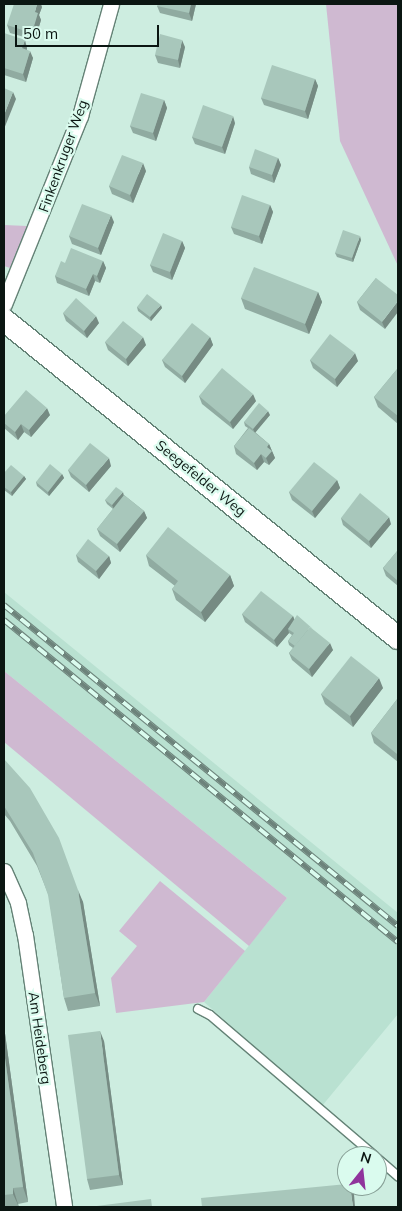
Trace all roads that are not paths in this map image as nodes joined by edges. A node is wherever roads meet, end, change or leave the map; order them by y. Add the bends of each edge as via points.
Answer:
1 (111, 4) edge
2 (4, 304) edge
3 (4, 320) edge
4 (398, 638) edge
5 (4, 871) edge
6 (198, 1009) dead end
7 (363, 1146) edge
8 (387, 1166) edge
9 (398, 1176) edge
10 (64, 1207) edge

1 - 2 street, Finkenkruger Weg via 80,116
3 - 4 street, Seegefelder Weg
5 - 10 street, Am Heideberg via 18,903 25,934
6 - 7 lane via 210,1015
8 - 9 lane

